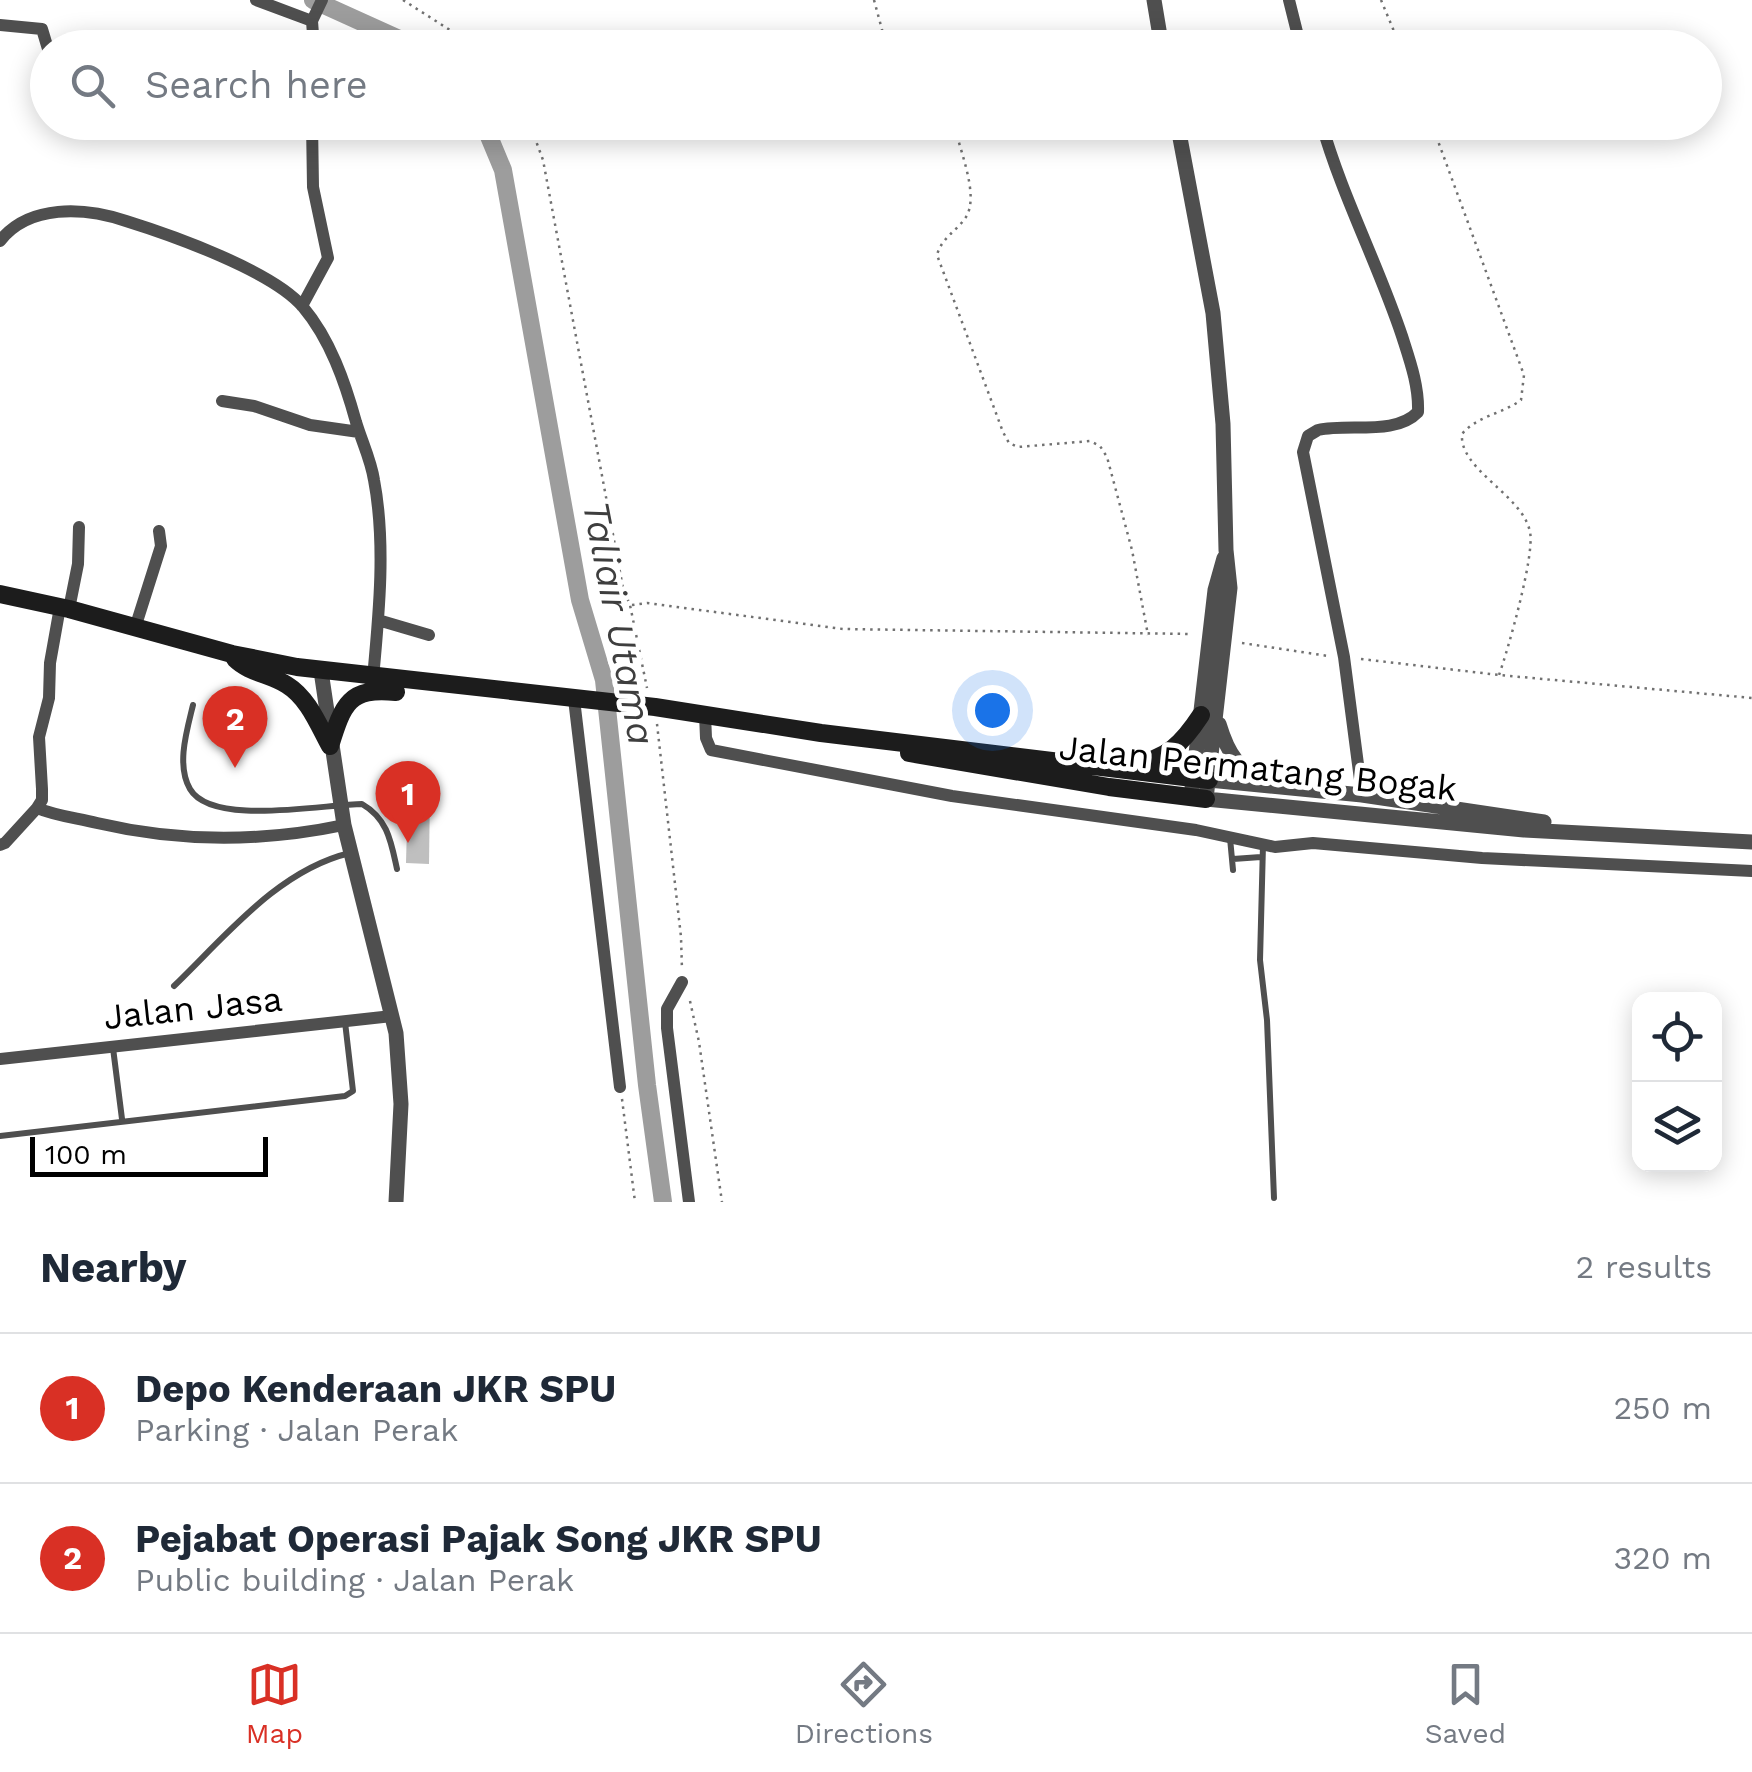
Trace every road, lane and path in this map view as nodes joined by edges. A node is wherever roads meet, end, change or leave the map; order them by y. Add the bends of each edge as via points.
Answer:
1 (256, 0) edge
2 (322, 0) edge
3 (404, 0) edge
4 (874, 0) edge
5 (1154, 0) edge
6 (1289, 0) edge
7 (1381, 0) edge
8 (314, 18) junction
9 (0, 25) edge
10 (42, 30) edge
11 (314, 30) edge
12 (449, 30) edge
13 (882, 30) edge
14 (1159, 30) edge
15 (1296, 30) edge
16 (1393, 30) edge
17 (312, 140) edge
18 (535, 140) edge
19 (958, 140) edge
20 (1179, 140) edge
21 (1327, 140) edge
22 (1438, 140) edge
23 (0, 241) edge
24 (302, 306) junction
25 (222, 401) dead end
26 (359, 432) junction
27 (79, 527) dead end
28 (159, 532) dead end
29 (0, 594) edge
30 (630, 605) junction
31 (65, 608) junction
32 (378, 620) junction
33 (135, 628) junction
34 (1148, 634) junction
35 (429, 635) dead end
36 (1218, 639) junction
37 (232, 654) junction
38 (1344, 658) junction
39 (321, 671) junction
40 (1498, 675) junction
41 (374, 678) junction
42 (537, 695) junction
43 (1752, 698) edge
44 (580, 700) junction
45 (192, 706) dead end
46 (655, 707) junction
47 (705, 714) junction
48 (1209, 715) junction
49 (820, 733) junction
50 (330, 746) junction
51 (1112, 768) junction
52 (1200, 789) junction
53 (1298, 789) junction
54 (1362, 795) junction
55 (340, 804) junction
56 (36, 808) junction
57 (344, 825) junction
58 (1632, 836) junction
59 (1230, 837) junction
60 (1752, 842) edge
61 (0, 845) edge
62 (1262, 850) junction
63 (351, 853) junction
64 (1232, 859) junction
65 (397, 870) dead end
66 (1233, 870) dead end
67 (1752, 872) edge
68 (682, 982) junction
69 (174, 986) dead end
70 (392, 1016) junction
71 (345, 1022) junction
72 (112, 1046) junction
73 (0, 1059) edge
74 (620, 1087) joint
75 (122, 1119) junction
76 (0, 1136) edge
77 (1274, 1198) dead end
78 (396, 1202) edge
79 (635, 1202) edge
80 (689, 1202) edge
81 (722, 1202) edge

1 - 8 street
2 - 8 street
3 - 12 path
4 - 13 path
5 - 14 street
6 - 15 street
7 - 16 path
8 - 11 street
9 - 10 street
17 - 24 street via 313,187 328,258
18 - 30 path
19 - 34 path via 971,201 938,255 1003,432 1018,447 1100,446 1132,550
20 - 36 street via 1217,349 1230,588
21 - 38 street via 1394,312 1418,396 1418,412 1410,420 1330,427 1313,432 1305,444
22 - 40 path via 1524,375 1521,400 1470,425 1461,444 1530,528 1520,598
23 - 24 street via 21,220 38,215 108,215 230,262
24 - 26 street via 344,378
25 - 26 street
26 - 32 street via 375,484
27 - 31 street via 78,564
28 - 33 street via 161,546
29 - 31 main road
30 - 34 path via 843,629
30 - 46 path
31 - 33 main road
31 - 56 street via 50,663 40,736 42,800
32 - 35 street
32 - 41 street
33 - 37 main road
34 - 36 path
36 - 38 path
36 - 48 street
37 - 39 main road, Jalan Permatang Bogak
37 - 50 main road via 242,667 297,693
38 - 40 path
38 - 54 street
39 - 41 main road, Jalan Permatang Bogak
39 - 50 street
40 - 43 path
41 - 42 main road, Jalan Permatang Bogak
42 - 44 main road, Jalan Permatang Bogak
42 - 50 main road via 489,701 361,692 340,714
44 - 46 main road, Jalan Permatang Bogak
44 - 74 street
45 - 55 lane via 183,749 190,789 198,797 245,810
46 - 47 main road, Jalan Permatang Bogak
46 - 68 path
47 - 49 main road, Jalan Permatang Bogak
47 - 59 street via 711,750 952,796
48 - 51 main road via 1166,756
48 - 52 street
48 - 53 street via 1240,768
49 - 51 main road, Jalan Permatang Bogak
49 - 52 main road, Jalan Permatang Bogak via 940,760
50 - 55 street
51 - 52 main road, Jalan Permatang Bogak
52 - 53 street, Jalan Permatang Bogak
52 - 58 street, Jalan Permatang Bogak via 1524,830
53 - 54 street, Jalan Permatang Bogak
54 - 58 street, Jalan Permatang Bogak
55 - 57 street
55 - 65 lane via 362,804 378,813
56 - 57 street via 155,836 251,836
56 - 61 street
57 - 63 street
58 - 60 street, Jalan Permatang Bogak
59 - 62 street
59 - 64 lane
62 - 64 lane
62 - 67 street via 1313,843
62 - 77 lane via 1260,960
63 - 69 lane via 327,858 287,882
63 - 70 street
64 - 66 lane
68 - 80 street via 667,1009
68 - 81 path via 700,1042
70 - 71 street, Jalan Jasa
70 - 78 street via 401,1074
71 - 72 street, Jalan Jasa
71 - 75 lane via 352,1091 345,1096
72 - 73 street, Jalan Jasa
72 - 75 lane
74 - 79 path
75 - 76 lane

